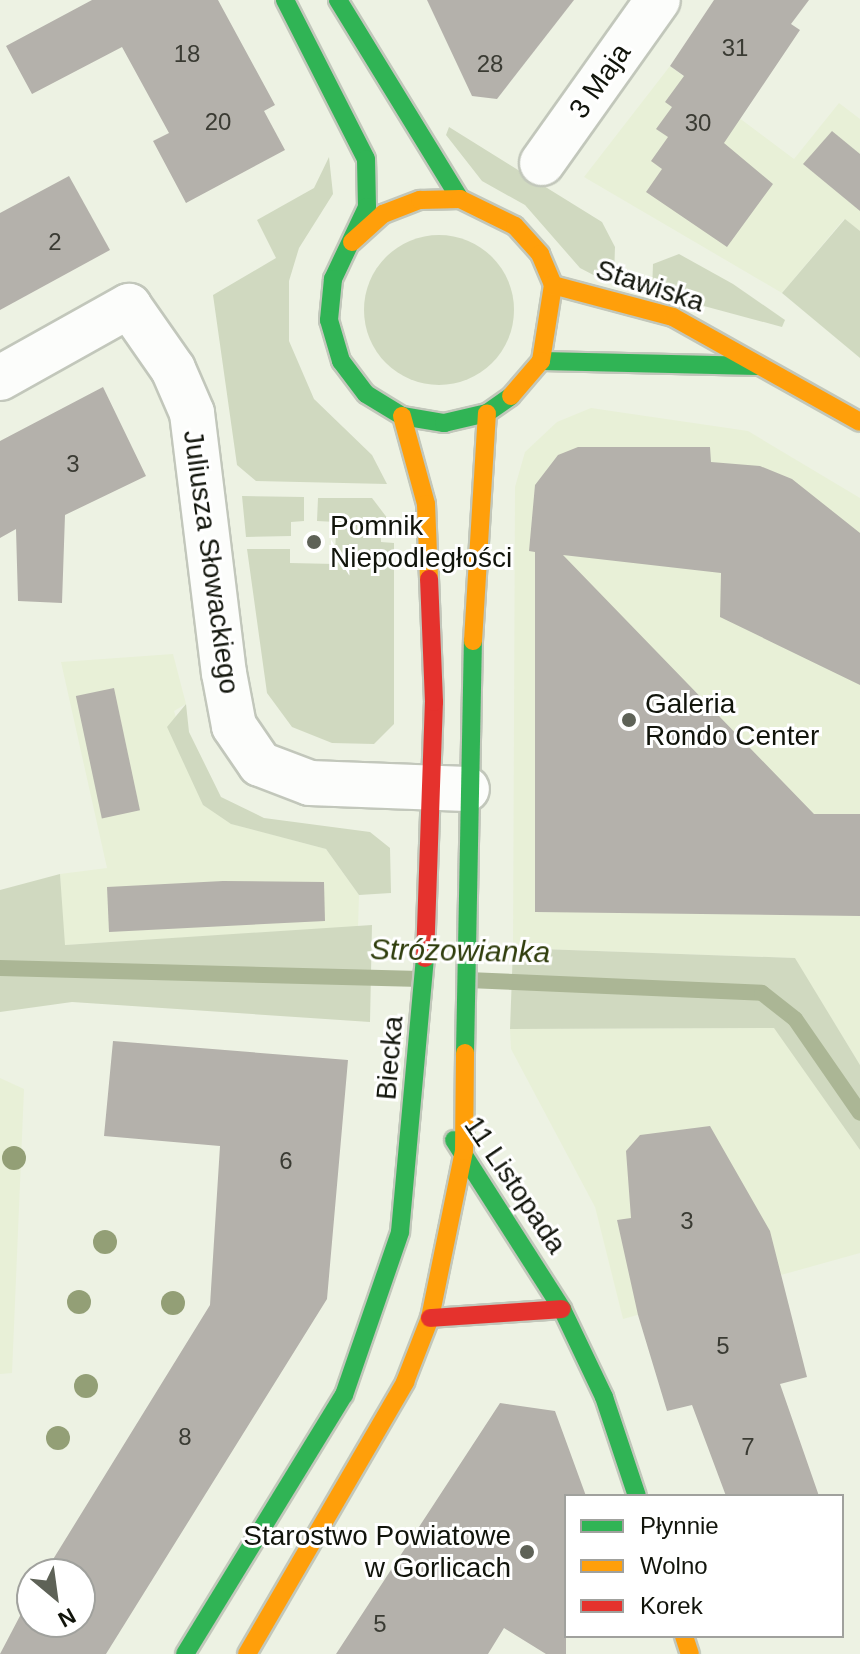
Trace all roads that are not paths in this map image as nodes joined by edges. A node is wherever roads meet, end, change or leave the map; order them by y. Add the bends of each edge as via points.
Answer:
1 (285, 0) edge
2 (338, 0) edge
3 (658, 0) edge
4 (542, 163) dead end
5 (460, 199) junction
6 (352, 242) junction
7 (553, 285) junction
8 (541, 361) junction
9 (769, 367) junction
10 (0, 378) edge
11 (487, 413) junction
12 (402, 416) junction
13 (860, 422) edge
14 (449, 788) junction
15 (415, 1096) junction
16 (464, 1151) junction
17 (562, 1309) junction
18 (430, 1318) junction
19 (636, 1494) edge
20 (185, 1654) edge
21 (247, 1654) edge

1 - 6 street via 366,159 367,207
2 - 5 street
3 - 4 street, 3 Maja
5 - 6 street via 420,200 383,214
5 - 7 street via 515,226 540,254
6 - 12 street via 333,279 329,320 349,372 366,394
7 - 8 street
7 - 9 street, Stawiska via 673,317
8 - 9 street, Stawiska
8 - 11 street via 518,392
9 - 13 street, Stawiska
10 - 14 street, Juliusza Słowackiego via 129,306 173,369 192,413 234,726 260,764 310,783
11 - 12 street via 444,423
11 - 14 street, Biecka
12 - 14 street, Biecka via 426,504
14 - 15 street, Biecka via 427,919
14 - 16 street, Biecka via 466,922
15 - 16 street, 11 Listopada
15 - 20 street, Biecka via 400,1232 344,1395
16 - 17 street, 11 Listopada
16 - 18 street, Biecka
17 - 18 street
17 - 19 street, 11 Listopada via 604,1397
18 - 21 street, Biecka via 356,1478

